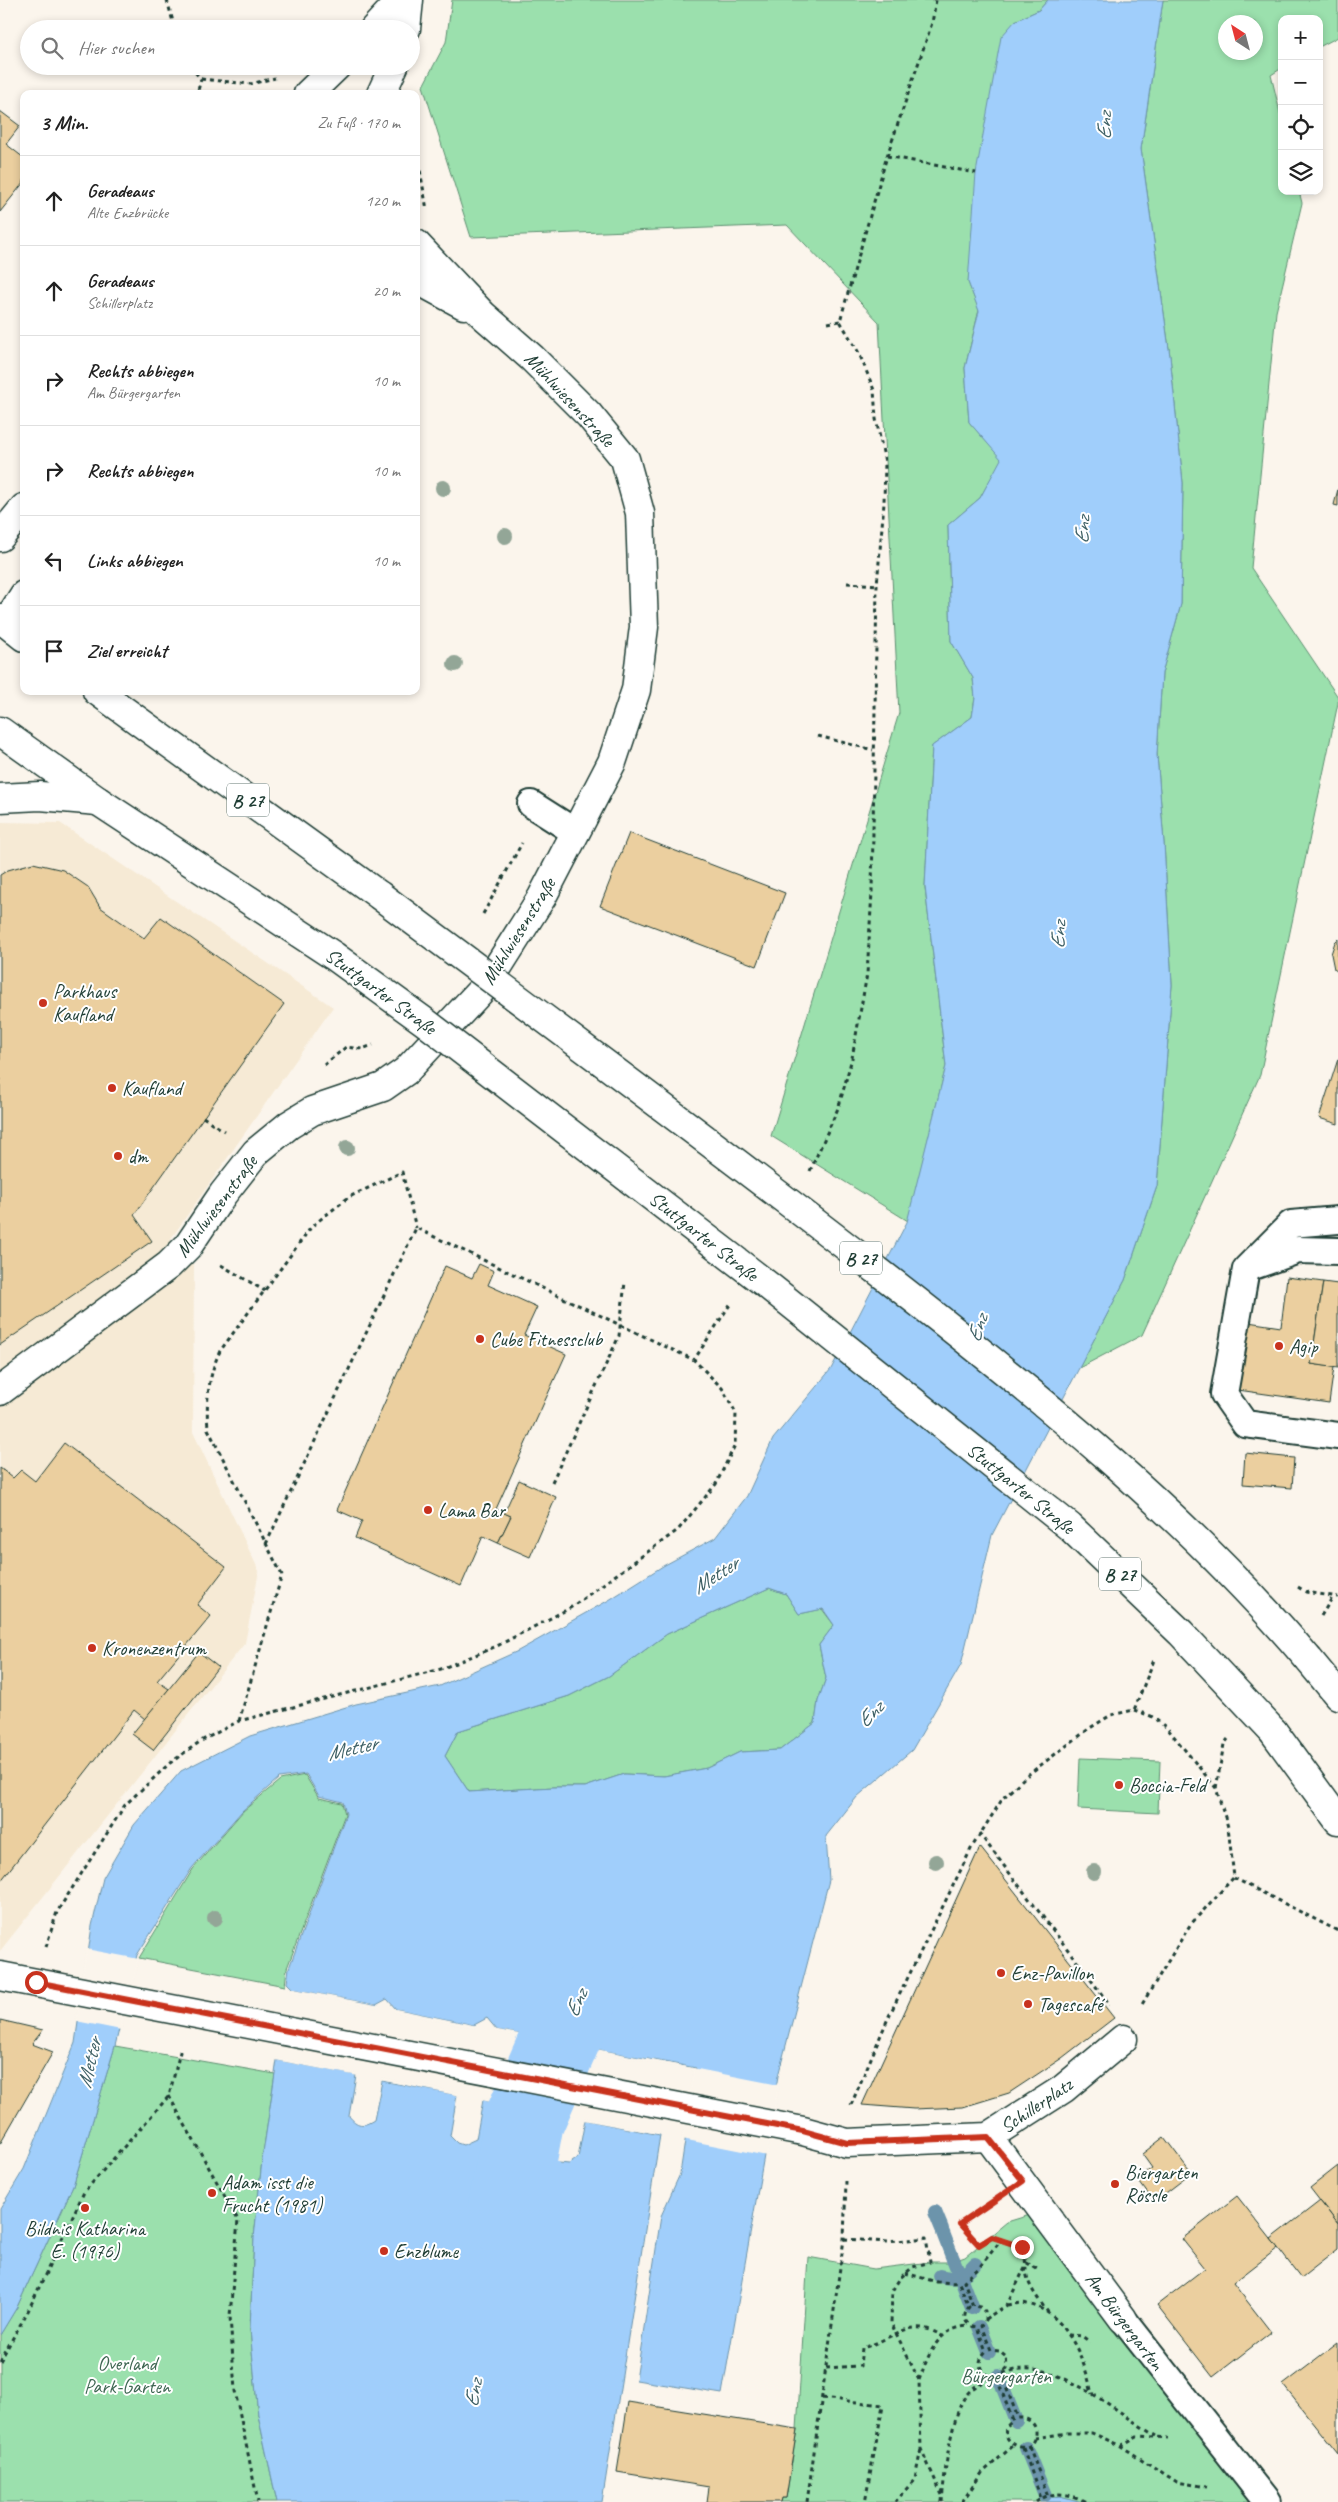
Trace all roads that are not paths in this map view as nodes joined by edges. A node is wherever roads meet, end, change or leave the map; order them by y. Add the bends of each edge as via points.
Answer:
1 (401, 0) edge
2 (408, 0) edge
3 (382, 20) edge
4 (407, 20) edge
5 (328, 75) edge
6 (390, 75) edge
7 (312, 90) edge
8 (383, 90) edge
9 (420, 248) edge
10 (420, 281) edge
11 (483, 314) junction
12 (20, 502) edge
13 (0, 509) edge
14 (20, 513) edge
15 (0, 538) edge
16 (20, 603) edge
17 (7, 628) edge
18 (107, 696) edge
19 (0, 731) edge
20 (0, 798) edge
21 (98, 801) junction
22 (531, 804) dead end
23 (575, 832) junction
24 (1338, 1220) edge
25 (1338, 1251) edge
26 (1246, 1269) junction
27 (0, 1391) edge
28 (1338, 1436) edge
29 (1309, 1660) junction
30 (1338, 1673) edge
31 (1338, 1694) edge
32 (1337, 1816) edge
33 (0, 1976) edge
34 (1125, 2033) road end
35 (988, 2137) junction
36 (1123, 2319) joint
37 (1267, 2502) edge

1 - 3 main road
2 - 4 main road
5 - 7 main road
6 - 8 main road
9 - 11 main road, Mühlwiesenstraße
10 - 11 main road, Mühlwiesenstraße
11 - 23 main road, Mühlwiesenstraße via 589,415 625,459 640,513 644,627 636,690 612,762
12 - 13 main road
14 - 15 main road
16 - 17 main road
18 - 29 main road, B 27, bridge via 379,895 956,1331 1198,1539
19 - 21 main road, Stuttgarter Straße / B 27
20 - 21 main road via 40,796
21 - 32 main road, Stuttgarter Straße / B 27, bridge via 334,956 425,1022 755,1275 1070,1527 1182,1633 1272,1730
22 - 23 lane
23 - 27 main road, Mühlwiesenstraße via 542,897 487,984 419,1059 383,1087 312,1111 276,1136 256,1152 188,1246 169,1265
24 - 26 lane via 1291,1224
25 - 26 lane via 1298,1250
26 - 28 lane via 1224,1394 1245,1424
29 - 30 main road
29 - 31 main road, B 27
33 - 35 main road, Schillerplatz via 803,2131 847,2143
34 - 35 main road, Schillerplatz via 1064,2089
35 - 36 main road, Am Bürgergarten
36 - 37 lane, Am Bürgergarten

